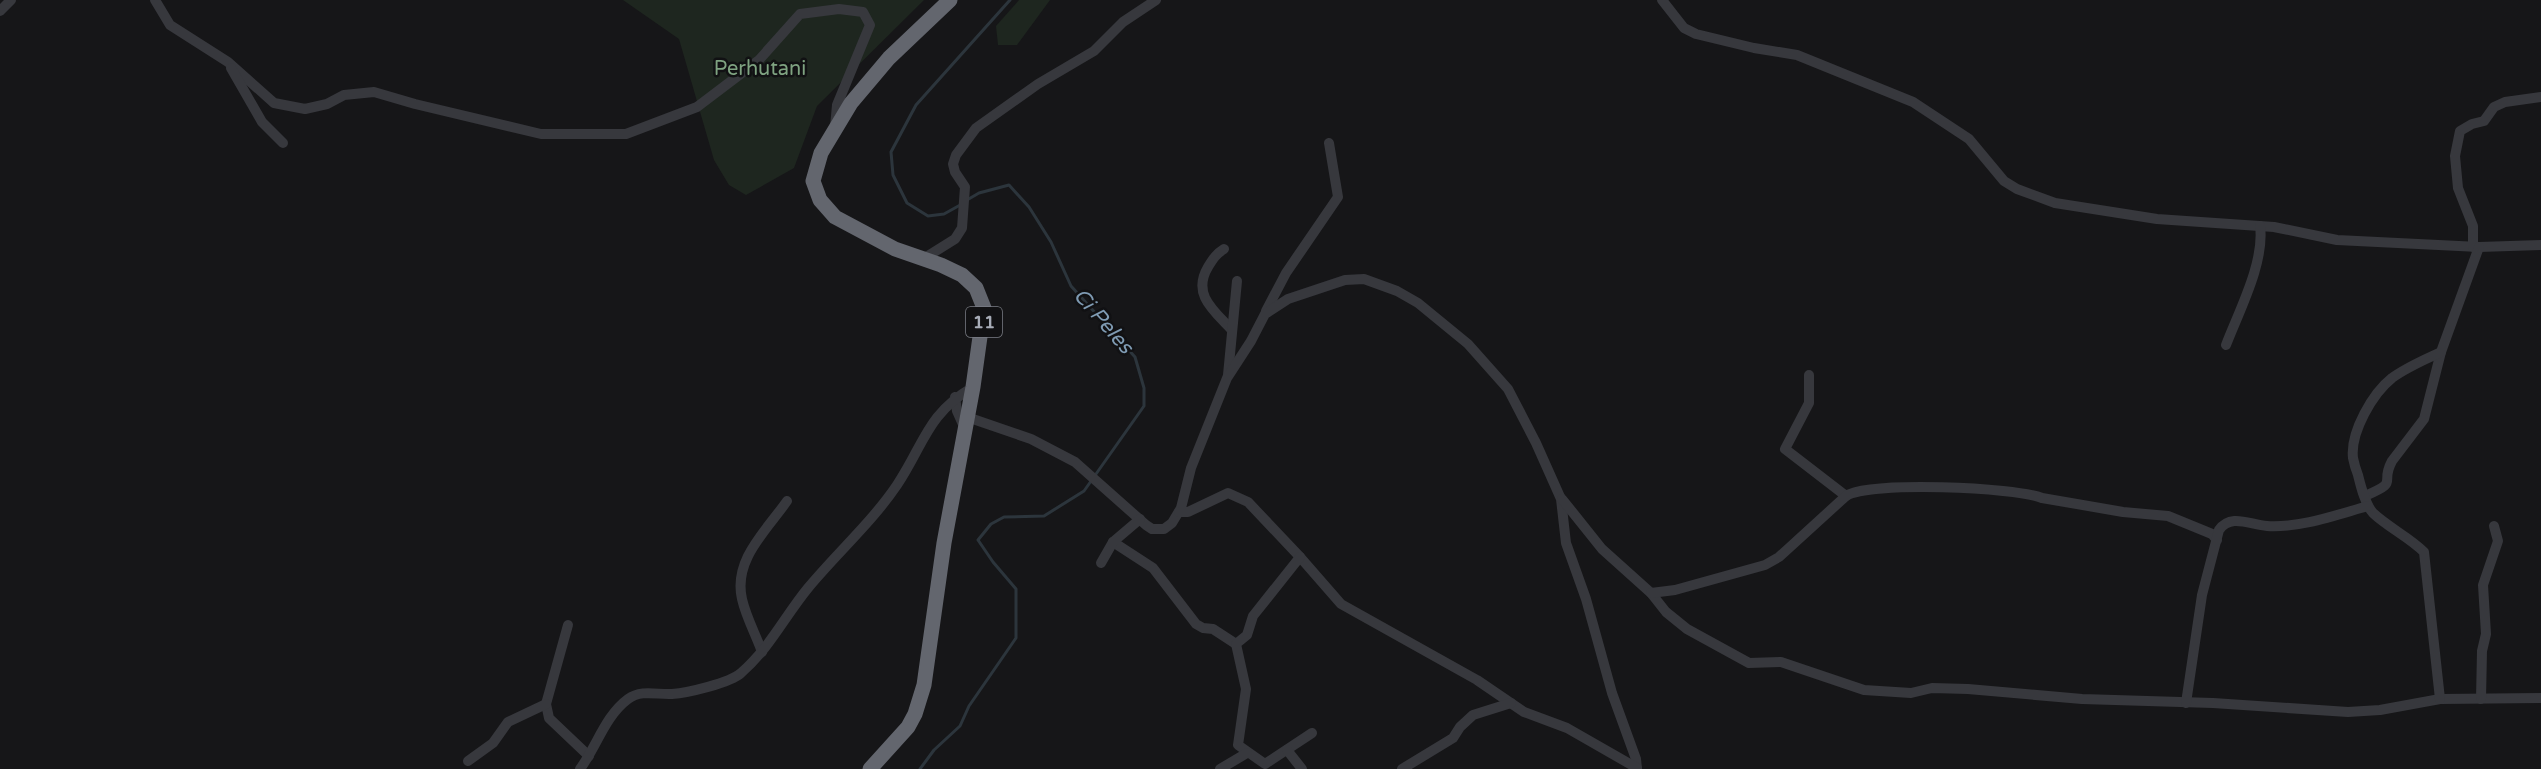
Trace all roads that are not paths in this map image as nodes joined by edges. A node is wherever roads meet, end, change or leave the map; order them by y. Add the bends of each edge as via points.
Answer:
1 (11, 0) edge
2 (156, 0) edge
3 (950, 0) edge
4 (1156, 0) edge
5 (1662, 0) edge
6 (0, 11) edge
7 (228, 62) junction
8 (2541, 96) edge
9 (835, 127) junction
10 (283, 143) dead end
11 (1329, 143) dead end
12 (2260, 226) junction
13 (2541, 245) edge
14 (2476, 247) junction
15 (1224, 249) dead end
16 (923, 259) junction
17 (1237, 281) dead end
18 (1265, 314) junction
19 (1231, 329) junction
20 (2226, 345) dead end
21 (2441, 352) junction
22 (1809, 375) dead end
23 (1227, 378) junction
24 (973, 387) junction
25 (955, 397) junction
26 (966, 423) junction
27 (1846, 496) junction
28 (1562, 499) junction
29 (787, 501) dead end
30 (2367, 501) junction
31 (1179, 512) junction
32 (1140, 519) junction
33 (2494, 526) dead end
34 (2217, 540) junction
35 (1113, 542) junction
36 (1300, 557) junction
37 (1101, 563) dead end
38 (1651, 593) junction
39 (567, 625) dead end
40 (1236, 644) junction
41 (762, 652) junction
42 (2541, 698) edge
43 (2440, 699) junction
44 (2481, 699) junction
45 (1511, 703) junction
46 (2186, 703) junction
47 (546, 704) junction
48 (1312, 733) dead end
49 (1287, 750) junction
50 (1247, 753) junction
51 (590, 756) junction
52 (468, 761) dead end
53 (580, 769) edge
54 (870, 769) edge
55 (1220, 769) edge
56 (1302, 769) edge
57 (1402, 769) edge
58 (1637, 769) edge

1 - 6 street
2 - 7 street via 170,25
3 - 9 highway, 11 via 883,65
4 - 16 street via 1123,22 1094,51 976,128 953,164 965,187 962,228 956,238
5 - 12 street via 1684,27 1696,34 1797,56 1913,102 1969,139 2004,181 2026,193 2055,203 2157,219
7 - 9 street via 269,99 284,106 305,109 345,96 374,92 541,134 626,134 697,107 759,60 800,14 839,9 863,12 870,26 837,105
7 - 10 street via 262,122
8 - 14 street via 2505,102 2494,107 2484,121 2460,132 2455,156 2458,188 2473,226
9 - 16 highway, 11 via 815,169 813,181 820,200 835,217 895,249
11 - 18 street via 1338,196 1286,273
12 - 14 street via 2337,240
12 - 20 street via 2256,262
13 - 14 street
14 - 21 street
15 - 19 street via 1215,255 1203,275 1201,293
16 - 24 highway, 11 via 962,275 981,296 985,315
17 - 19 street
18 - 23 street
18 - 28 street via 1288,299 1345,280 1377,282 1418,303 1468,344 1508,389
19 - 23 street
21 - 30 street via 2424,419 2389,466 2389,482
21 - 30 street via 2392,378 2366,409 2352,456
22 - 27 street via 1809,403 1785,449
23 - 31 street via 1191,468
24 - 25 street
24 - 26 highway, 11
25 - 26 street via 957,411
25 - 41 street via 936,416 879,509 806,590
26 - 32 street via 1031,439 1075,462
26 - 54 highway, 11 via 920,701 908,727
27 - 34 street via 1873,488 1982,489 2031,494 2123,512 2168,516 2212,534
27 - 38 street via 1766,565
28 - 38 street via 1602,549
28 - 58 street via 1566,543
29 - 41 street via 750,550 741,569 742,599
30 - 34 street via 2306,523 2268,526 2227,521
30 - 43 street via 2373,513 2424,552
31 - 32 street via 1164,530 1152,529
31 - 36 street via 1188,512 1228,493 1248,502
32 - 35 street
33 - 44 street via 2498,541 2483,585 2486,634
34 - 46 street via 2202,595
35 - 37 street
35 - 40 street via 1153,568 1196,624 1213,629
36 - 40 street
36 - 45 street via 1341,604
38 - 46 street via 1677,621 1749,663 1780,662 1864,690 1911,693 1932,688 1968,689
39 - 47 street
40 - 50 street via 1246,689 1237,742
41 - 51 street via 739,675 720,684 629,698 613,713
42 - 44 street
43 - 44 street
43 - 46 street via 2348,712
45 - 57 street via 1473,715 1453,738
45 - 58 street via 1531,716 1567,728
47 - 51 street via 549,718
47 - 52 street via 508,722 493,743
48 - 49 street
49 - 50 street via 1265,764
49 - 56 street
50 - 55 street
51 - 53 street

